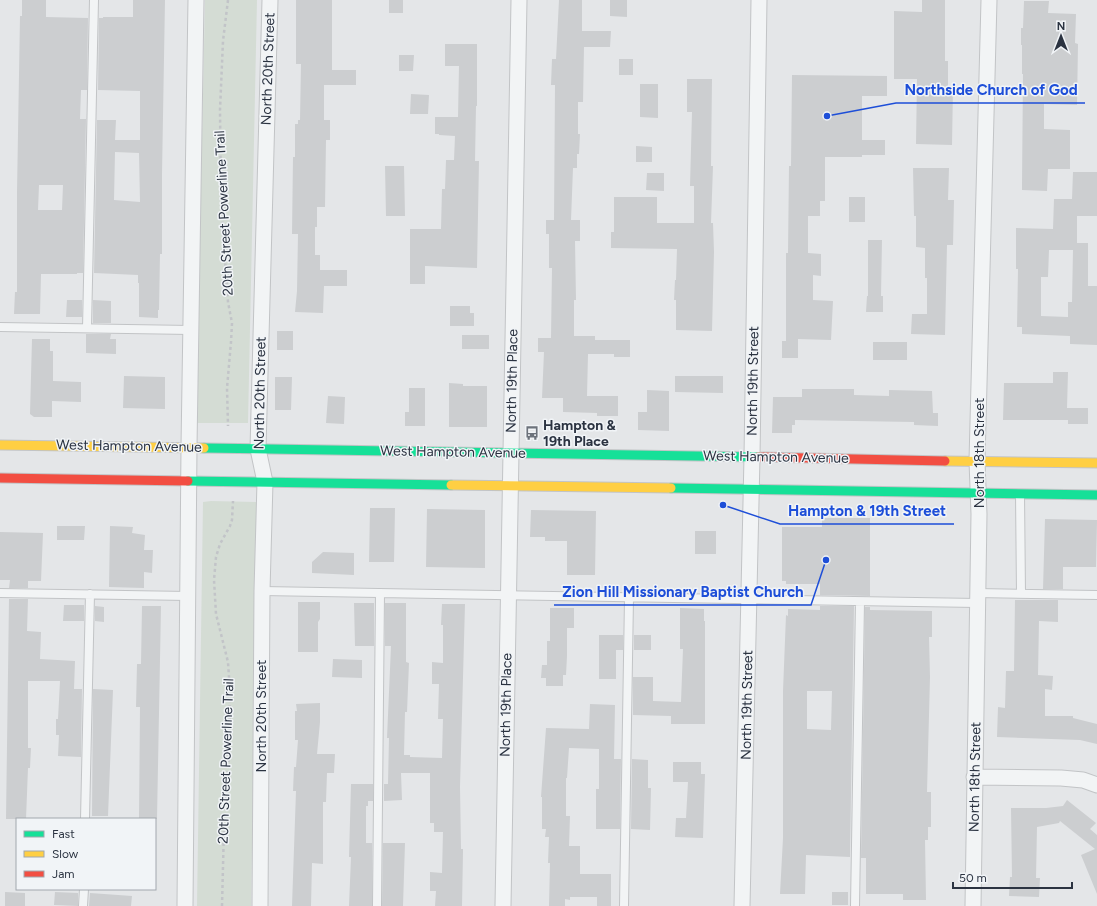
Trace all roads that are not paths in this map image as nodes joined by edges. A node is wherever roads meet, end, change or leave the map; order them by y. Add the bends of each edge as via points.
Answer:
1 (94, 0) edge
2 (196, 0) edge
3 (270, 0) edge
4 (519, 0) edge
5 (758, 0) edge
6 (989, 0) edge
7 (0, 327) edge
8 (87, 328) junction
9 (191, 330) junction
10 (0, 445) edge
11 (189, 447) junction
12 (258, 449) junction
13 (510, 453) junction
14 (752, 457) junction
15 (977, 461) junction
16 (1097, 463) edge
17 (0, 478) edge
18 (189, 481) junction
19 (265, 482) junction
20 (510, 486) junction
21 (752, 490) junction
22 (979, 493) junction
23 (1020, 494) junction
24 (1097, 495) edge
25 (262, 591) junction
26 (0, 593) edge
27 (380, 593) junction
28 (90, 594) junction
29 (1021, 594) junction
30 (508, 595) junction
31 (1097, 595) edge
32 (188, 596) junction
33 (629, 598) junction
34 (977, 598) junction
35 (749, 600) junction
36 (860, 602) junction
37 (974, 777) junction
38 (1097, 785) edge
39 (85, 818) edge
40 (84, 890) edge
41 (83, 906) edge
42 (185, 906) edge
43 (260, 906) edge
44 (377, 906) edge
45 (502, 906) edge
46 (624, 906) edge
47 (742, 906) edge
48 (855, 906) edge
49 (973, 906) edge

1 - 8 lane
2 - 9 street
3 - 12 street, North 20th Street
4 - 13 street, North 19th Place
5 - 14 street, North 19th Street
6 - 15 street, North 18th Street
7 - 8 lane
8 - 9 lane
9 - 11 street
10 - 11 main road, West Hampton Avenue
11 - 12 main road, West Hampton Avenue
11 - 18 street
12 - 13 main road, West Hampton Avenue
12 - 19 street, North 20th Street
13 - 14 main road, West Hampton Avenue
13 - 20 street, North 19th Place
14 - 15 main road, West Hampton Avenue
14 - 21 street, North 19th Street
15 - 16 main road, West Hampton Avenue
15 - 22 street, North 18th Street
17 - 18 main road
18 - 19 main road
18 - 32 street
19 - 20 main road
19 - 25 street, North 20th Street
20 - 21 main road
20 - 30 street, North 19th Place
21 - 22 main road
21 - 35 street, North 19th Street
22 - 23 main road
22 - 34 street, North 18th Street
23 - 24 main road
23 - 29 lane
25 - 27 lane
25 - 43 street, North 20th Street
26 - 28 lane
27 - 30 lane
27 - 44 lane
28 - 32 lane
28 - 39 lane
29 - 31 lane
29 - 34 lane
30 - 33 lane
30 - 45 street, North 19th Place
32 - 42 street
33 - 35 lane
33 - 46 lane
34 - 36 lane
34 - 37 street, North 18th Street
35 - 36 lane
35 - 47 street, North 19th Street
36 - 48 lane
37 - 38 street via 1061,778 1083,780
37 - 49 street, North 18th Street
40 - 41 lane

